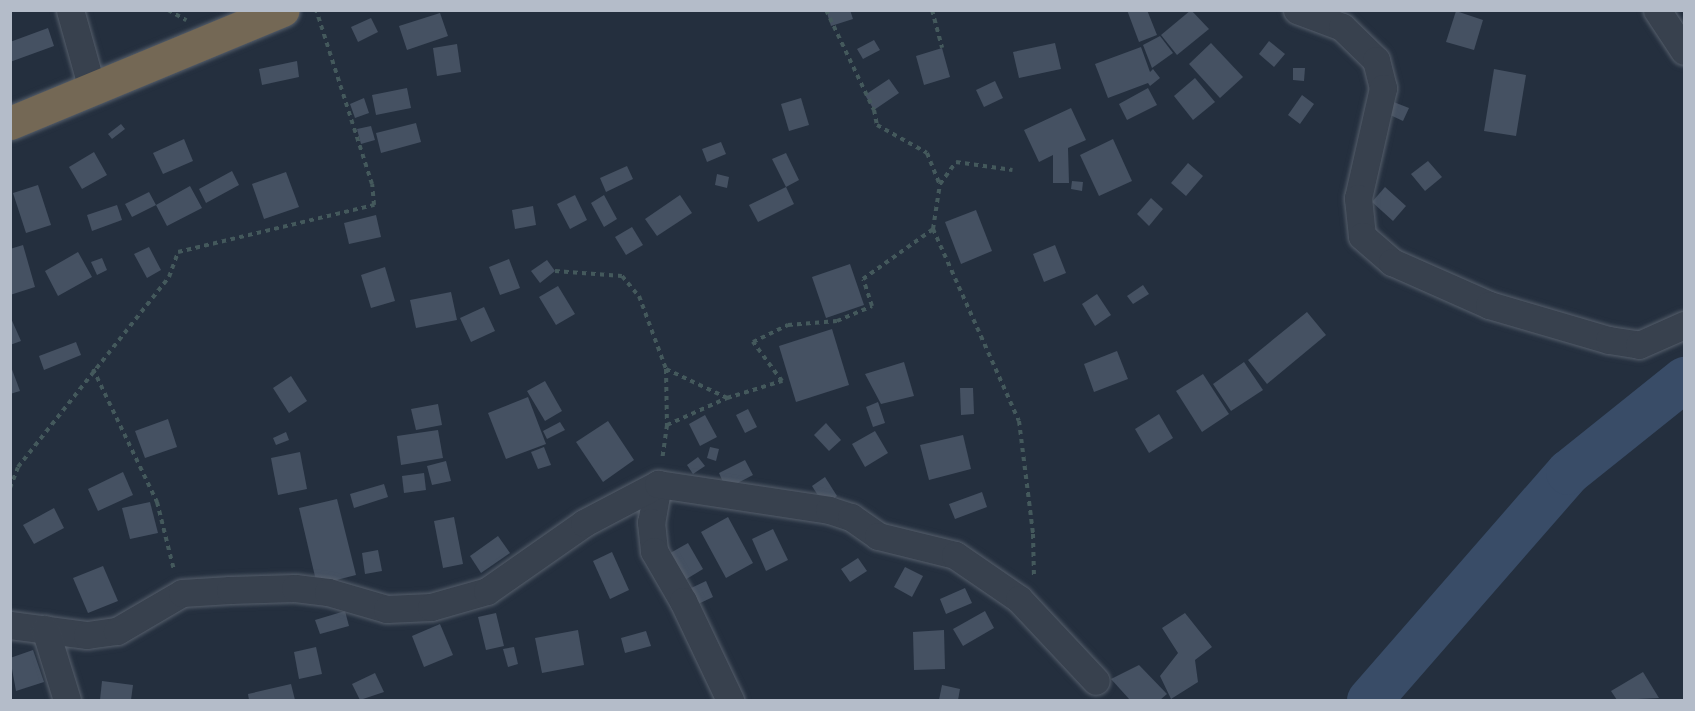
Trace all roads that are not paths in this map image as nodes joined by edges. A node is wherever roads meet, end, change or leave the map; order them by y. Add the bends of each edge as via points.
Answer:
1 (70, 10) edge
2 (283, 10) edge
3 (1297, 10) edge
4 (1657, 10) edge
5 (1684, 51) edge
6 (92, 89) junction
7 (10, 123) edge
8 (1684, 325) edge
9 (658, 484) junction
10 (10, 625) edge
11 (45, 629) junction
12 (1096, 681) dead end
13 (66, 700) edge
14 (730, 700) edge

1 - 6 street
2 - 6 highway
3 - 8 street via 1342,27 1377,60 1383,88 1358,198 1362,236 1392,262 1489,304 1609,340 1639,345
4 - 5 street
6 - 7 highway
9 - 11 street via 584,523 487,591 431,607 387,609 328,592 295,588 182,593 117,631 87,635
9 - 12 street via 774,499 851,517 878,536 955,555 989,576 1034,615
9 - 14 street via 651,530 654,550 683,600
10 - 11 street
11 - 13 street

